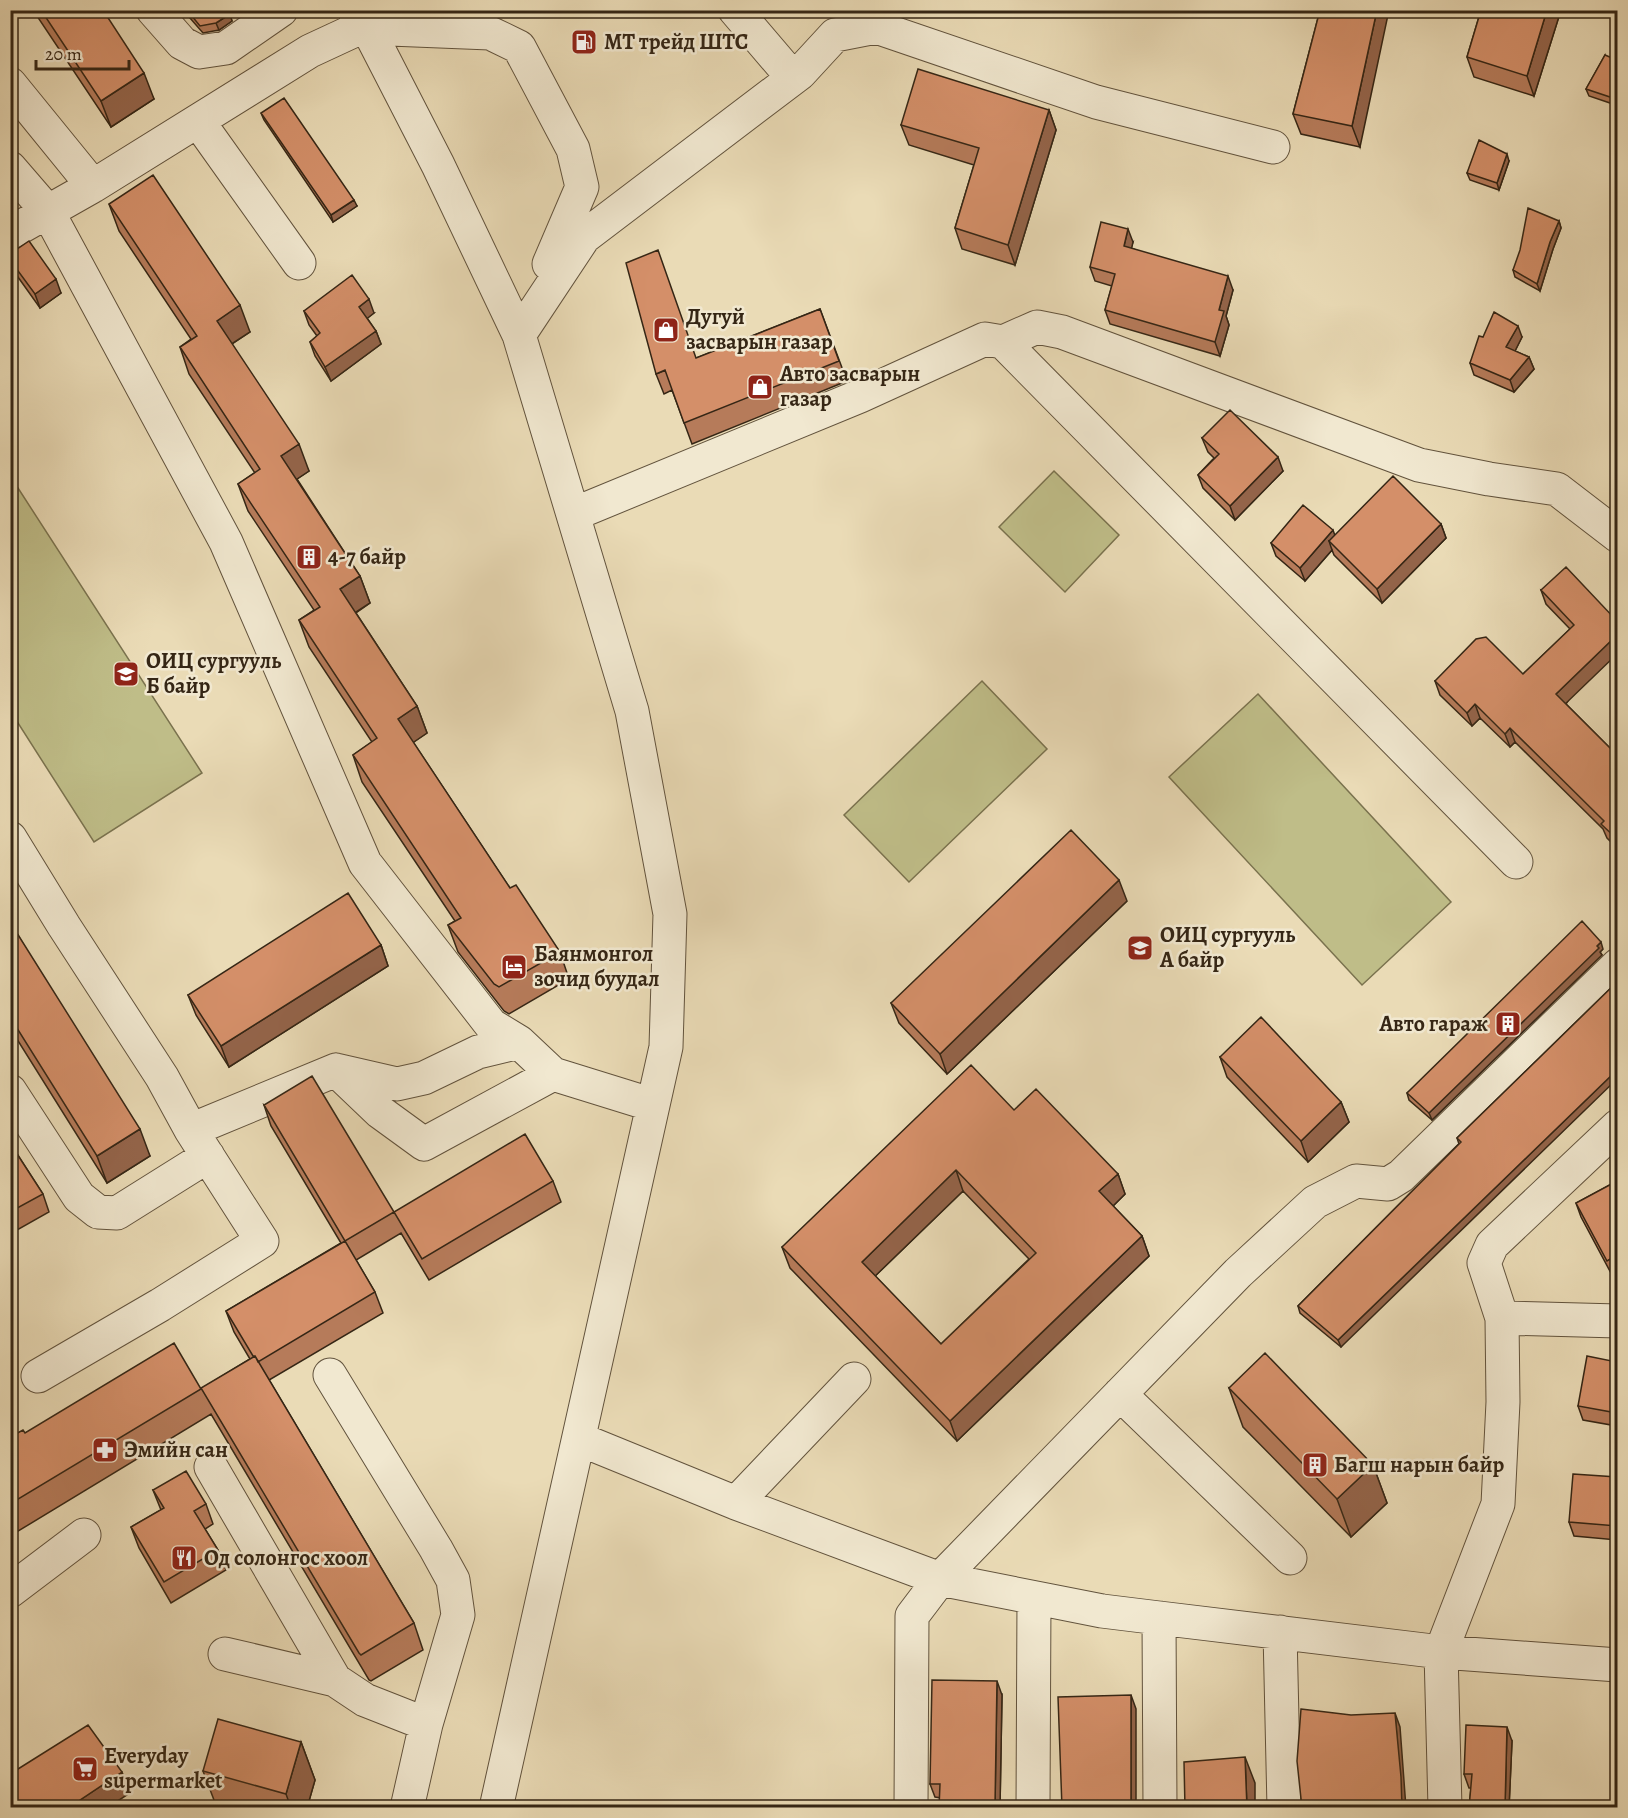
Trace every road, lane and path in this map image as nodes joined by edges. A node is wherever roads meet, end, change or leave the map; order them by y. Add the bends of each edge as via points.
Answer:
1 (153, 10) edge
2 (281, 10) edge
3 (735, 10) edge
4 (381, 19) edge
5 (793, 78) junction
6 (10, 84) edge
7 (198, 120) junction
8 (1273, 147) dead end
9 (10, 168) edge
10 (93, 186) junction
11 (48, 212) junction
12 (10, 233) edge
13 (299, 263) dead end
14 (519, 334) junction
15 (1004, 342) junction
16 (574, 514) junction
17 (1617, 536) edge
18 (10, 838) edge
19 (1516, 862) dead end
20 (1617, 965) edge
21 (519, 1042) junction
22 (336, 1070) junction
23 (554, 1074) junction
24 (10, 1091) edge
25 (653, 1105) junction
26 (1617, 1126) edge
27 (199, 1143) junction
28 (1502, 1318) junction
29 (1617, 1321) edge
30 (330, 1375) dead end
31 (38, 1376) dead end
32 (854, 1379) dead end
33 (1120, 1394) junction
34 (579, 1439) junction
35 (211, 1467) dead end
36 (736, 1503) junction
37 (84, 1535) dead end
38 (1290, 1558) dead end
39 (940, 1579) junction
40 (10, 1591) edge
41 (1035, 1598) junction
42 (1159, 1618) junction
43 (1280, 1632) junction
44 (1440, 1652) junction
45 (225, 1654) dead end
46 (1617, 1665) edge
47 (335, 1680) junction
48 (426, 1724) junction
49 (407, 1808) edge
50 (496, 1808) edge
51 (911, 1808) edge
52 (1033, 1808) edge
53 (1160, 1808) edge
54 (1284, 1808) edge
55 (1446, 1808) edge

1 - 2 street via 182,43 199,52 226,48
3 - 5 street
4 - 7 street via 310,51
4 - 14 street via 438,165
4 - 14 street via 490,33 519,47 573,149 582,187
5 - 8 street via 836,35 876,27 1096,102
5 - 14 street via 584,237
6 - 10 street
7 - 10 street
7 - 13 street
9 - 11 street
10 - 11 street
11 - 12 street
11 - 21 street via 226,542 365,863 491,1025
14 - 16 street
15 - 16 street via 985,339 860,396
15 - 17 street via 1037,327 1062,332 1419,465 1557,489
15 - 19 street
16 - 25 street via 632,711 670,914 666,1047
18 - 27 street via 162,1077
20 - 33 street via 1401,1176 1388,1184 1356,1181 1315,1202 1238,1273
21 - 22 street via 478,1052 424,1078 397,1084
21 - 23 street
22 - 23 street via 380,1112 424,1144
22 - 27 street
23 - 25 street
24 - 27 street via 79,1197 98,1212 117,1213
25 - 34 street
26 - 28 street via 1492,1245 1484,1263
27 - 31 street via 262,1241
28 - 29 street
28 - 44 street via 1498,1504
30 - 48 street via 453,1580 458,1616
32 - 36 street
33 - 38 street
33 - 39 street
34 - 36 street
34 - 50 street
35 - 47 street
36 - 39 street
37 - 40 street
39 - 41 street
39 - 51 street via 912,1616
41 - 42 street
41 - 52 street
42 - 43 street
42 - 53 street
43 - 44 street
43 - 54 street
44 - 46 street
44 - 55 street
45 - 47 street
47 - 48 street via 365,1700
48 - 49 street

